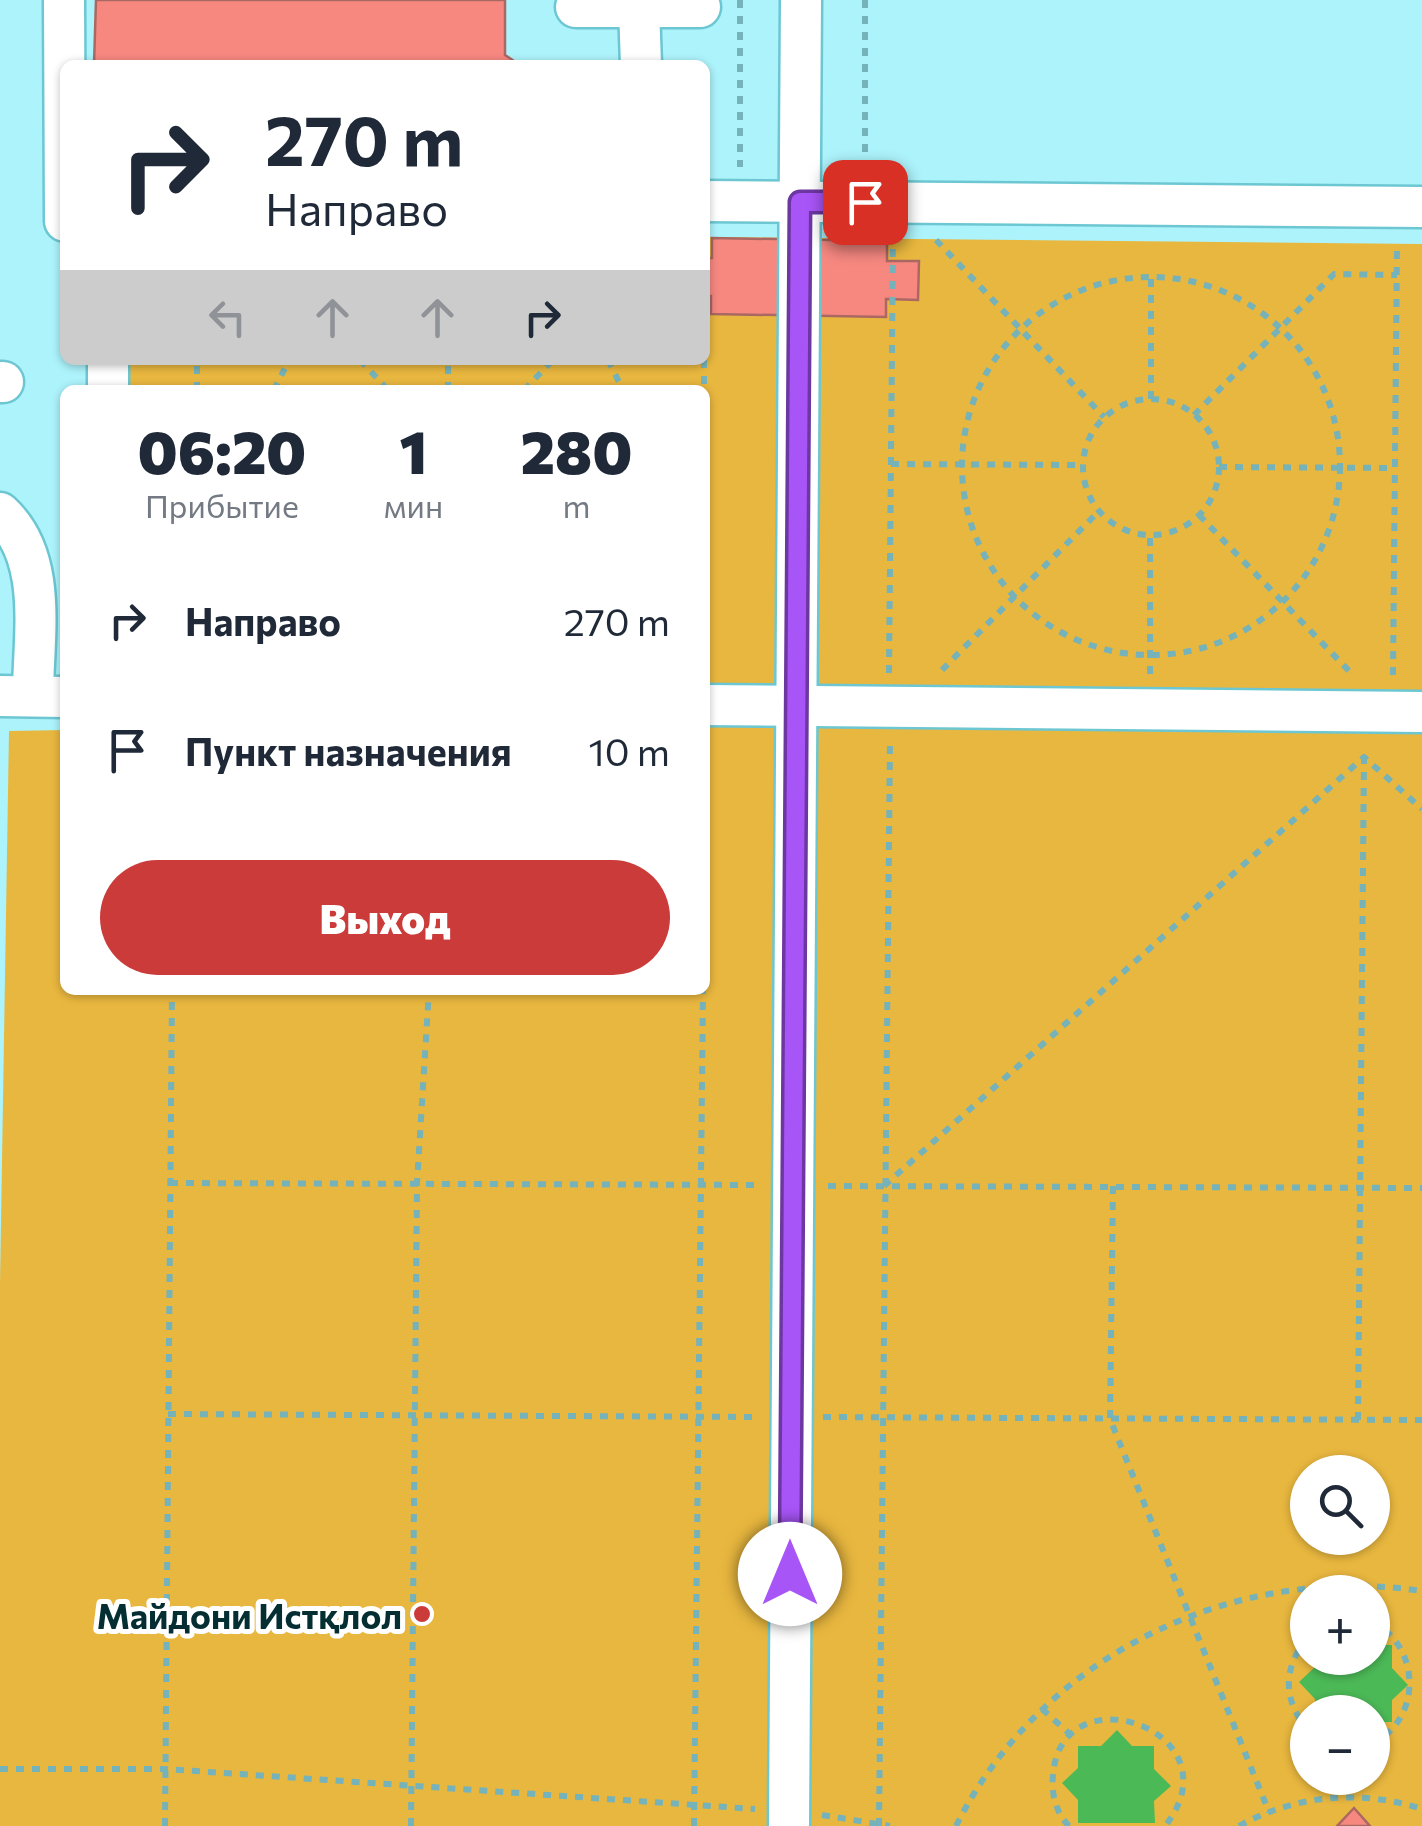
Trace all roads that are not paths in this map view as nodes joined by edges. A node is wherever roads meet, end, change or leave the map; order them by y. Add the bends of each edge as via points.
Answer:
1 (64, 0) edge
2 (802, 0) edge
3 (576, 7) dead end
4 (639, 7) junction
5 (700, 7) dead end
6 (64, 60) edge
7 (641, 60) edge
8 (723, 201) edge
9 (800, 221) junction
10 (1416, 222) edge
11 (0, 513) edge
12 (49, 636) edge
13 (33, 696) edge
14 (710, 706) edge
15 (795, 706) junction
16 (1422, 712) edge
17 (789, 1818) edge

1 - 6 street
2 - 9 street
3 - 4 street
4 - 5 street
4 - 7 street
8 - 9 street
9 - 10 street via 865,202
9 - 15 street
11 - 12 street via 32,566
12 - 13 street
14 - 15 street
15 - 16 street
15 - 17 street

